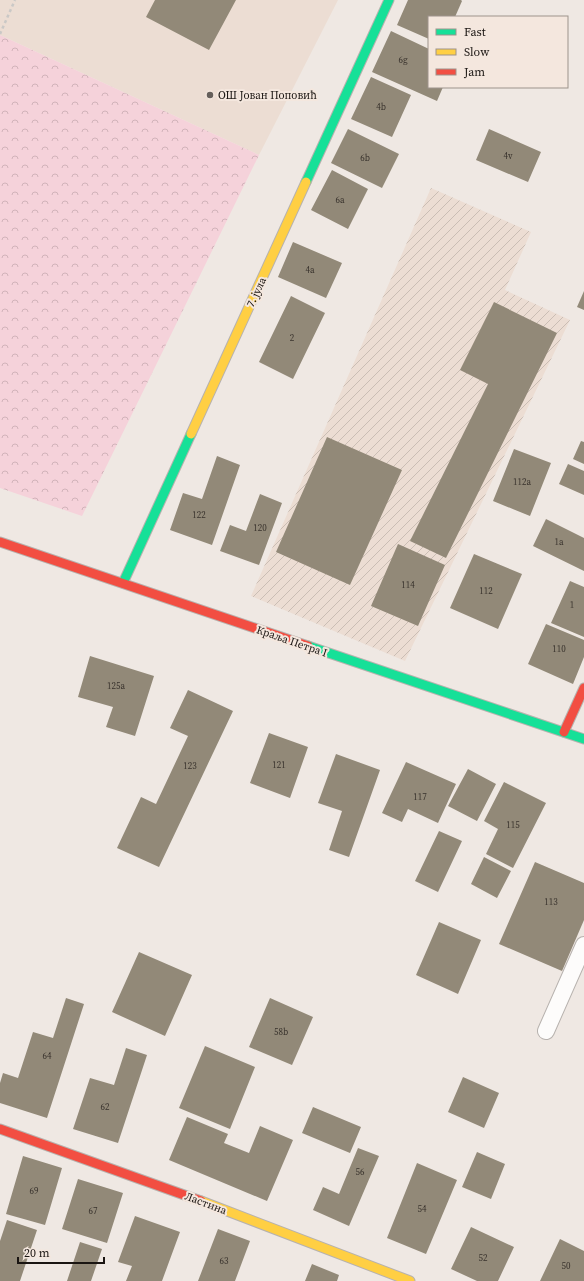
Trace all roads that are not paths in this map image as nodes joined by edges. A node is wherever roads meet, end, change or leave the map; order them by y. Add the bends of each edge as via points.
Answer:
1 (389, 0) edge
2 (0, 542) edge
3 (123, 583) junction
4 (584, 688) edge
5 (564, 732) junction
6 (584, 739) edge
7 (584, 945) edge
8 (546, 1031) dead end
9 (0, 1129) edge
10 (410, 1281) edge

1 - 3 street, 7. јула
2 - 3 street, Краља Петра I
3 - 5 street, Краља Петра I
4 - 5 street
5 - 6 street, Краља Петра I
7 - 8 lane
9 - 10 street, Ластина via 182,1194

